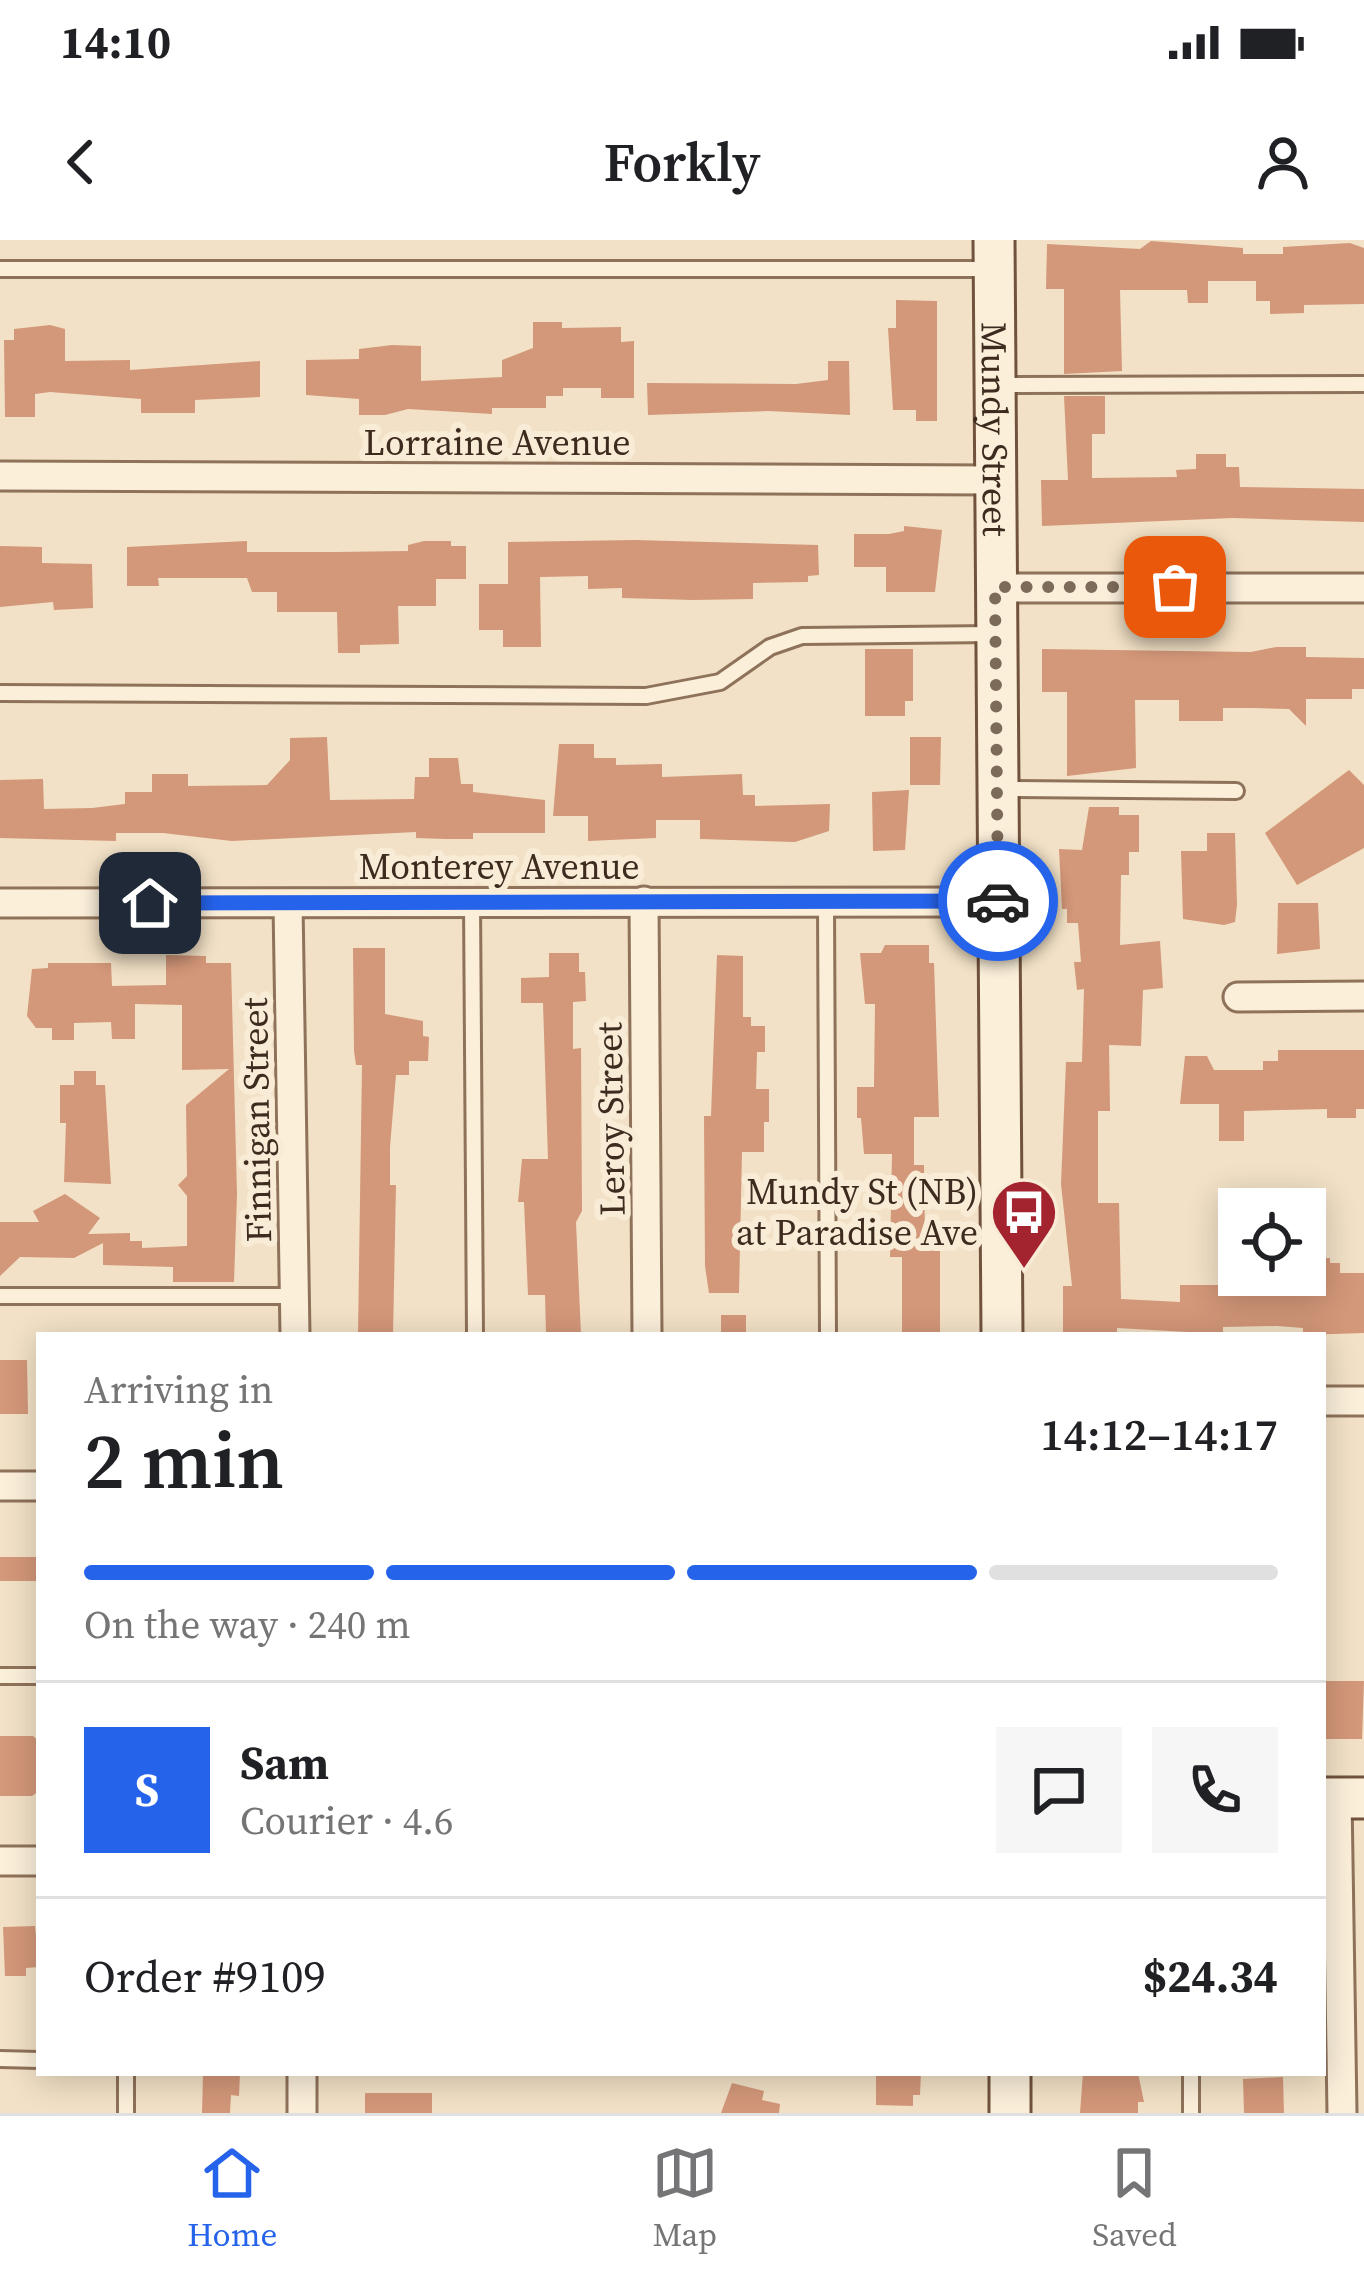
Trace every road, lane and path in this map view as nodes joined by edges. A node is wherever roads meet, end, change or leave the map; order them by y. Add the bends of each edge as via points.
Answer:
1 (994, 254) edge
2 (0, 268) edge
3 (1364, 384) edge
4 (995, 385) junction
5 (0, 476) edge
6 (994, 480) junction
7 (995, 587) junction
8 (1364, 588) edge
9 (996, 634) junction
10 (0, 693) edge
11 (998, 789) junction
12 (1236, 791) dead end
13 (472, 901) junction
14 (644, 902) junction
15 (998, 902) junction
16 (0, 903) edge
17 (288, 904) junction
18 (826, 904) junction
19 (1364, 996) edge
20 (1238, 997) dead end
21 (0, 1296) edge
22 (294, 1296) junction
23 (295, 1332) edge
24 (475, 1332) edge
25 (647, 1332) edge
26 (828, 1332) edge
27 (1002, 1332) edge
28 (1326, 1401) edge
29 (1364, 1401) edge
30 (0, 1486) edge
31 (36, 1486) edge
32 (0, 1676) edge
33 (36, 1676) edge
34 (1341, 1798) edge
35 (0, 1861) edge
36 (36, 1861) edge
37 (0, 2059) edge
38 (36, 2060) edge
39 (125, 2076) edge
40 (302, 2076) edge
41 (1010, 2076) edge
42 (1191, 2076) edge
43 (1349, 2102) edge
44 (126, 2113) edge
45 (302, 2113) edge
46 (1010, 2113) edge
47 (1191, 2113) edge

1 - 2 lane
1 - 4 street, Mundy Street
3 - 4 lane
4 - 6 street, Mundy Street
5 - 6 street, Lorraine Avenue
6 - 7 street, Mundy Street
7 - 8 street
7 - 9 street, Mundy Street
9 - 10 lane via 802,636 770,646 720,682 646,696
9 - 11 street, Mundy Street
11 - 12 lane
11 - 15 street, Mundy Street
13 - 14 street, Monterey Avenue
13 - 17 street, Monterey Avenue
13 - 24 lane
14 - 18 street, Monterey Avenue
14 - 25 street, Leroy Street
15 - 18 street, Monterey Avenue
15 - 27 street, Mundy Street
16 - 17 street, Monterey Avenue
17 - 22 street, Finnigan Street
18 - 26 lane
19 - 20 street
21 - 22 lane
22 - 23 street, Finnigan Street
28 - 29 street
30 - 31 street
32 - 33 lane
34 - 43 street
35 - 36 street
37 - 38 lane
39 - 44 lane
40 - 45 street
41 - 46 street
42 - 47 lane

